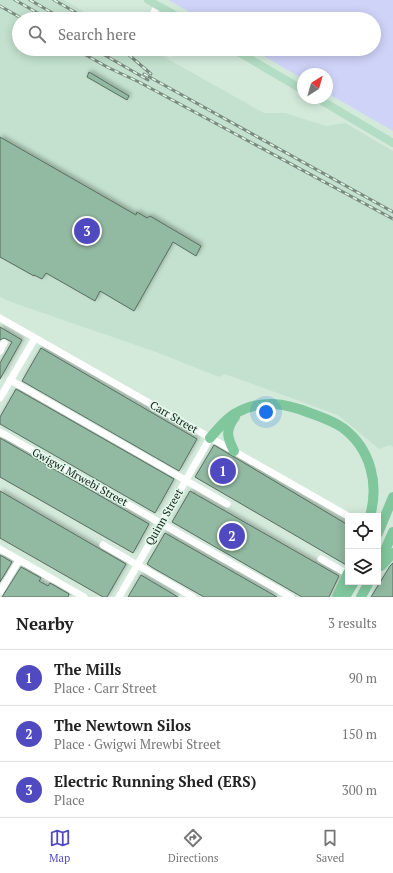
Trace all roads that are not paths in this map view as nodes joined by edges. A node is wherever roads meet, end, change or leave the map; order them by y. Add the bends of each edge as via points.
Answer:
1 (148, 0) edge
2 (158, 5) junction
3 (154, 12) edge
4 (169, 12) edge
5 (245, 56) edge
6 (297, 86) edge
7 (327, 104) edge
8 (393, 143) edge
9 (0, 318) edge
10 (35, 338) junction
11 (4, 343) dead end
12 (0, 351) edge
13 (10, 380) junction
14 (0, 398) edge
15 (240, 411) junction
16 (0, 432) edge
17 (210, 438) junction
18 (234, 451) junction
19 (185, 481) junction
20 (393, 497) edge
21 (227, 504) dead end
22 (370, 513) edge
23 (345, 514) edge
24 (161, 522) junction
25 (381, 526) edge
26 (393, 532) edge
27 (381, 535) edge
28 (393, 542) edge
29 (103, 544) dead end
30 (0, 549) edge
31 (393, 553) edge
32 (321, 559) dead end
33 (19, 560) junction
34 (381, 560) edge
35 (137, 564) junction
36 (381, 564) edge
37 (345, 571) edge
38 (345, 575) edge
39 (345, 577) edge
40 (352, 585) edge
41 (367, 585) edge
42 (0, 592) edge
43 (83, 597) edge
44 (119, 597) edge
45 (193, 597) edge
46 (291, 597) edge
47 (332, 597) edge
48 (337, 597) edge
49 (346, 597) edge
50 (361, 597) edge

1 - 2 main road
2 - 3 street
2 - 4 main road
5 - 6 main road
7 - 8 main road
9 - 10 street, Carr Street
10 - 13 street
10 - 17 street, Carr Street
11 - 12 street
13 - 14 street
13 - 19 street
15 - 17 highway via 230,417
15 - 18 highway via 228,427 229,442
15 - 22 highway via 271,403 278,404 302,410 344,429 363,450 370,464 374,491
16 - 24 street, Gwigwi Mrwebi Street
17 - 18 street, Carr Street
17 - 19 street, Quinn Street
18 - 23 street, Carr Street
19 - 21 street
19 - 24 street, Quinn Street
20 - 25 highway
24 - 35 street, Quinn Street
24 - 46 street, Gwigwi Mrwebi Street
26 - 34 highway
27 - 28 street
29 - 35 street
30 - 33 street
31 - 36 highway
32 - 37 street
33 - 42 street
33 - 43 street
35 - 44 street, Quinn Street
35 - 45 street
38 - 47 street
39 - 48 highway
40 - 49 highway
41 - 50 highway

